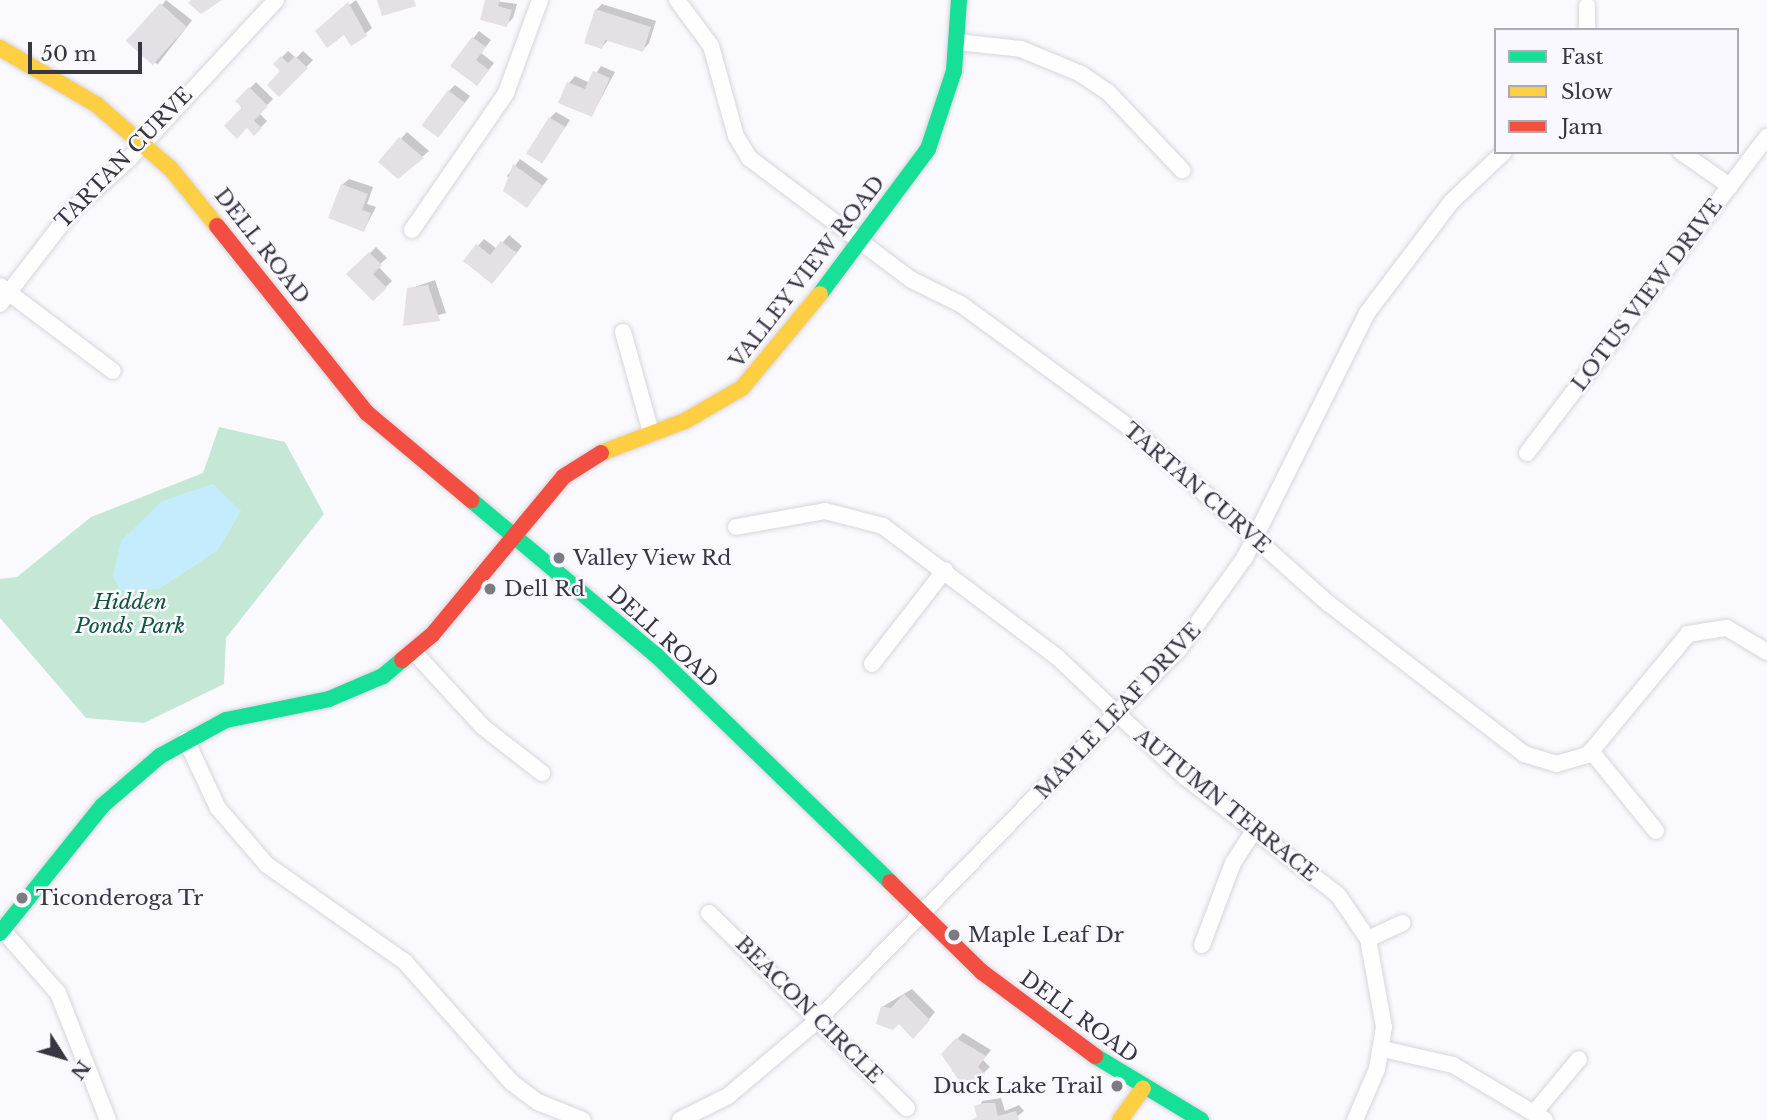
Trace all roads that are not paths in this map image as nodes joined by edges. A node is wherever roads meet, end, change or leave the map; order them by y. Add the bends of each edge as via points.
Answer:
1 (276, 0) edge
2 (540, 0) edge
3 (677, 0) edge
4 (959, 0) edge
5 (1587, 6) dead end
6 (1587, 28) edge
7 (957, 42) junction
8 (0, 48) edge
9 (1767, 137) edge
10 (143, 142) junction
11 (1502, 154) edge
12 (1684, 154) edge
13 (1182, 170) dead end
14 (1730, 186) junction
15 (412, 230) dead end
16 (860, 242) junction
17 (3, 294) edge
18 (623, 332) dead end
19 (113, 371) dead end
20 (652, 432) junction
21 (1527, 453) dead end
22 (736, 527) dead end
23 (513, 535) junction
24 (1253, 536) junction
25 (945, 570) junction
26 (414, 652) junction
27 (1767, 652) edge
28 (872, 664) dead end
29 (1117, 717) junction
30 (186, 740) junction
31 (1591, 751) junction
32 (542, 773) dead end
33 (1255, 829) junction
34 (1656, 831) dead end
35 (709, 913) dead end
36 (922, 916) junction
37 (1402, 923) dead end
38 (1, 929) edge
39 (1368, 939) junction
40 (1202, 945) dead end
41 (818, 1020) junction
42 (1383, 1049) junction
43 (1579, 1059) dead end
44 (1143, 1088) junction
45 (908, 1108) dead end
46 (1539, 1117) edge
47 (108, 1120) edge
48 (583, 1120) edge
49 (680, 1120) edge
50 (1120, 1120) edge
51 (1200, 1120) edge
52 (1355, 1120) edge

1 - 10 street, TARTAN CURVE
2 - 15 street via 506,93
3 - 16 street, TARTAN CURVE via 711,46 736,136 749,158
4 - 7 street, VALLEY VIEW ROAD
5 - 6 street
7 - 13 street via 1021,49 1081,74 1108,92
7 - 16 street, VALLEY VIEW ROAD via 944,111 928,149
8 - 10 street, DELL ROAD via 69,86
9 - 14 street, LOTUS VIEW DRIVE
10 - 17 street, TARTAN CURVE via 73,209
10 - 23 street, DELL ROAD via 212,214 367,413
11 - 24 street, MAPLE LEAF DRIVE via 1467,184 1367,313
12 - 14 street
14 - 21 street, LOTUS VIEW DRIVE
16 - 20 street, VALLEY VIEW ROAD via 742,388 715,407
16 - 24 street, TARTAN CURVE via 910,279 985,321 1128,426
17 - 19 street, TARTAN CURVE
18 - 20 street
20 - 23 street, VALLEY VIEW ROAD via 582,463
22 - 25 street, AUTUMN TERRACE via 794,512 855,516 883,526
23 - 26 street, VALLEY VIEW ROAD
23 - 36 street, DELL ROAD via 656,655
24 - 29 street, MAPLE LEAF DRIVE via 1213,605
24 - 31 street, TARTAN CURVE via 1328,603 1524,754 1556,764
25 - 28 street
25 - 29 street, AUTUMN TERRACE via 1057,657
26 - 30 street, VALLEY VIEW ROAD via 358,688 226,720
26 - 32 street via 483,727
27 - 31 street, TARTAN CURVE via 1727,628 1688,634
29 - 33 street, AUTUMN TERRACE
29 - 36 street, MAPLE LEAF DRIVE
30 - 38 street, VALLEY VIEW ROAD via 102,806
30 - 48 street via 218,808 267,865 405,962 511,1082 538,1102
31 - 34 street
33 - 39 street, AUTUMN TERRACE via 1338,895
33 - 40 street via 1233,863
35 - 41 street, BEACON CIRCLE
36 - 41 street, MAPLE LEAF DRIVE
36 - 44 street, DELL ROAD via 1032,1011
37 - 39 street
38 - 47 street via 58,993
39 - 42 street, AUTUMN TERRACE via 1381,992
41 - 45 street, BEACON CIRCLE
41 - 49 street, MAPLE LEAF DRIVE via 728,1096
42 - 46 street via 1452,1065
42 - 52 street, AUTUMN TERRACE
43 - 46 street
44 - 50 street
44 - 51 street, DELL ROAD

